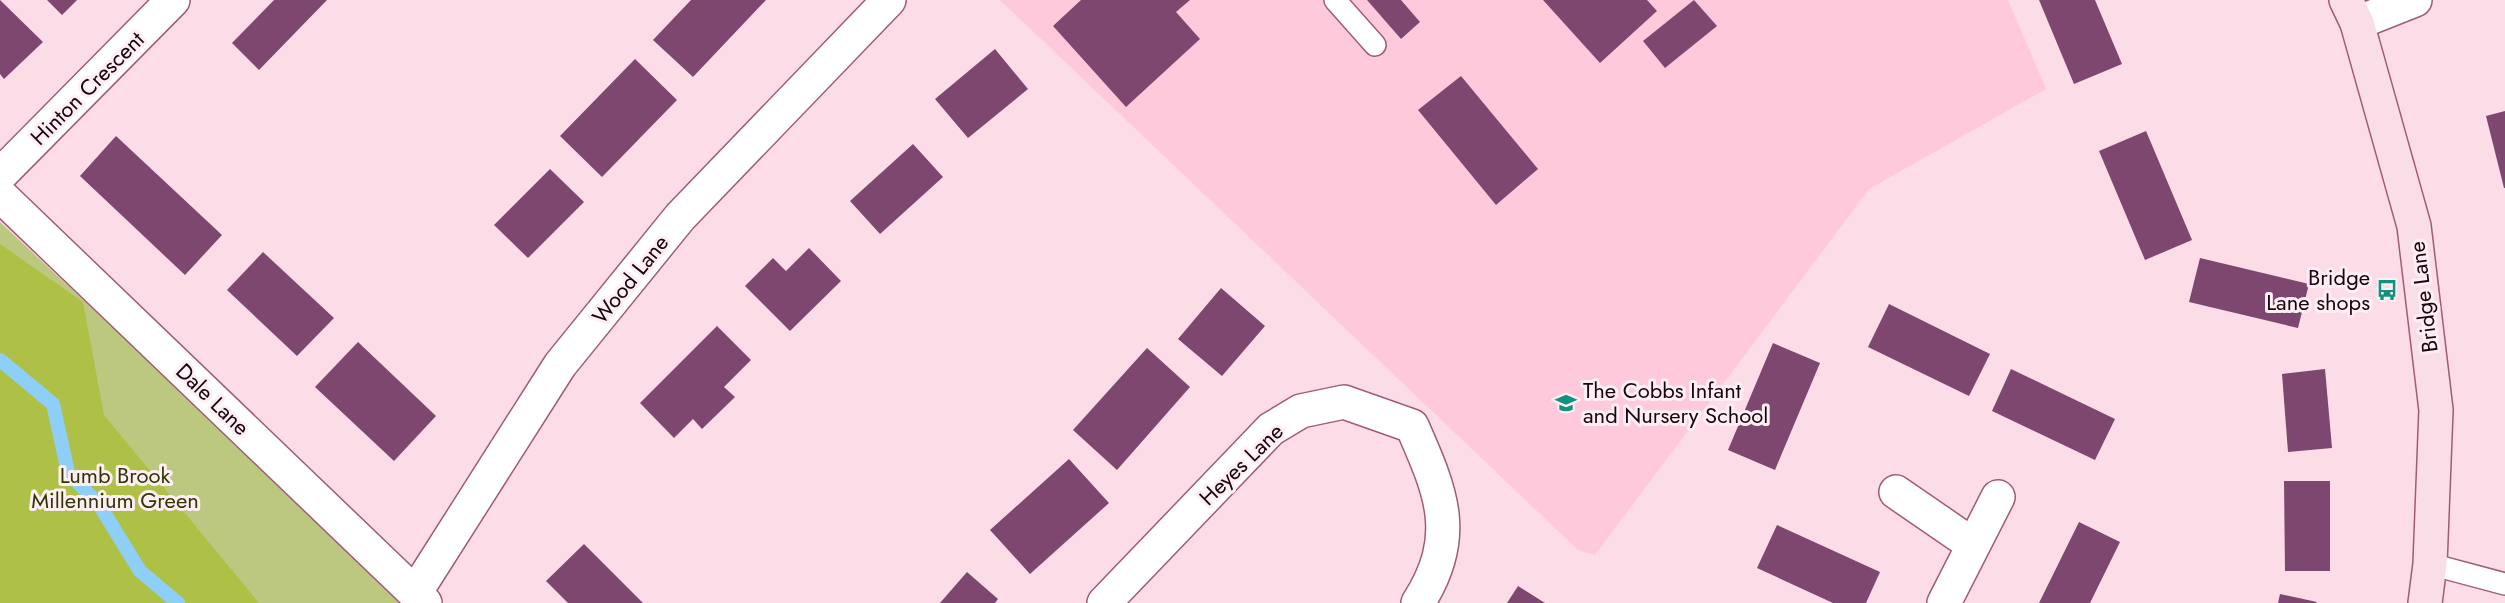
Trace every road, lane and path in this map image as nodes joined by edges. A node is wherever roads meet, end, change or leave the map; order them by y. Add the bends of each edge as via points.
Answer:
1 (173, 0) edge
2 (889, 0) edge
3 (1335, 0) edge
4 (2415, 0) edge
5 (2351, 12) edge
6 (1375, 45) dead end
7 (0, 175) edge
8 (0, 195) edge
9 (1896, 492) dead end
10 (1998, 497) dead end
11 (1974, 545) junction
12 (2430, 564) junction
13 (2505, 584) edge
14 (420, 598) edge
15 (1104, 603) edge
16 (1418, 603) edge
17 (1944, 603) edge
18 (2425, 603) edge

1 - 7 street, Hinton Crescent
2 - 14 street, Wood Lane via 680,217 560,366
3 - 6 lane
4 - 5 street
5 - 12 street, Bridge Lane via 2414,226 2436,410
8 - 14 street, Dale Lane
9 - 11 street
10 - 11 street
11 - 17 street
12 - 13 lane
12 - 18 street, Bridge Lane
15 - 16 street, Heyes Lane via 1272,429 1301,411 1344,402 1412,426 1437,482 1444,524 1435,577

